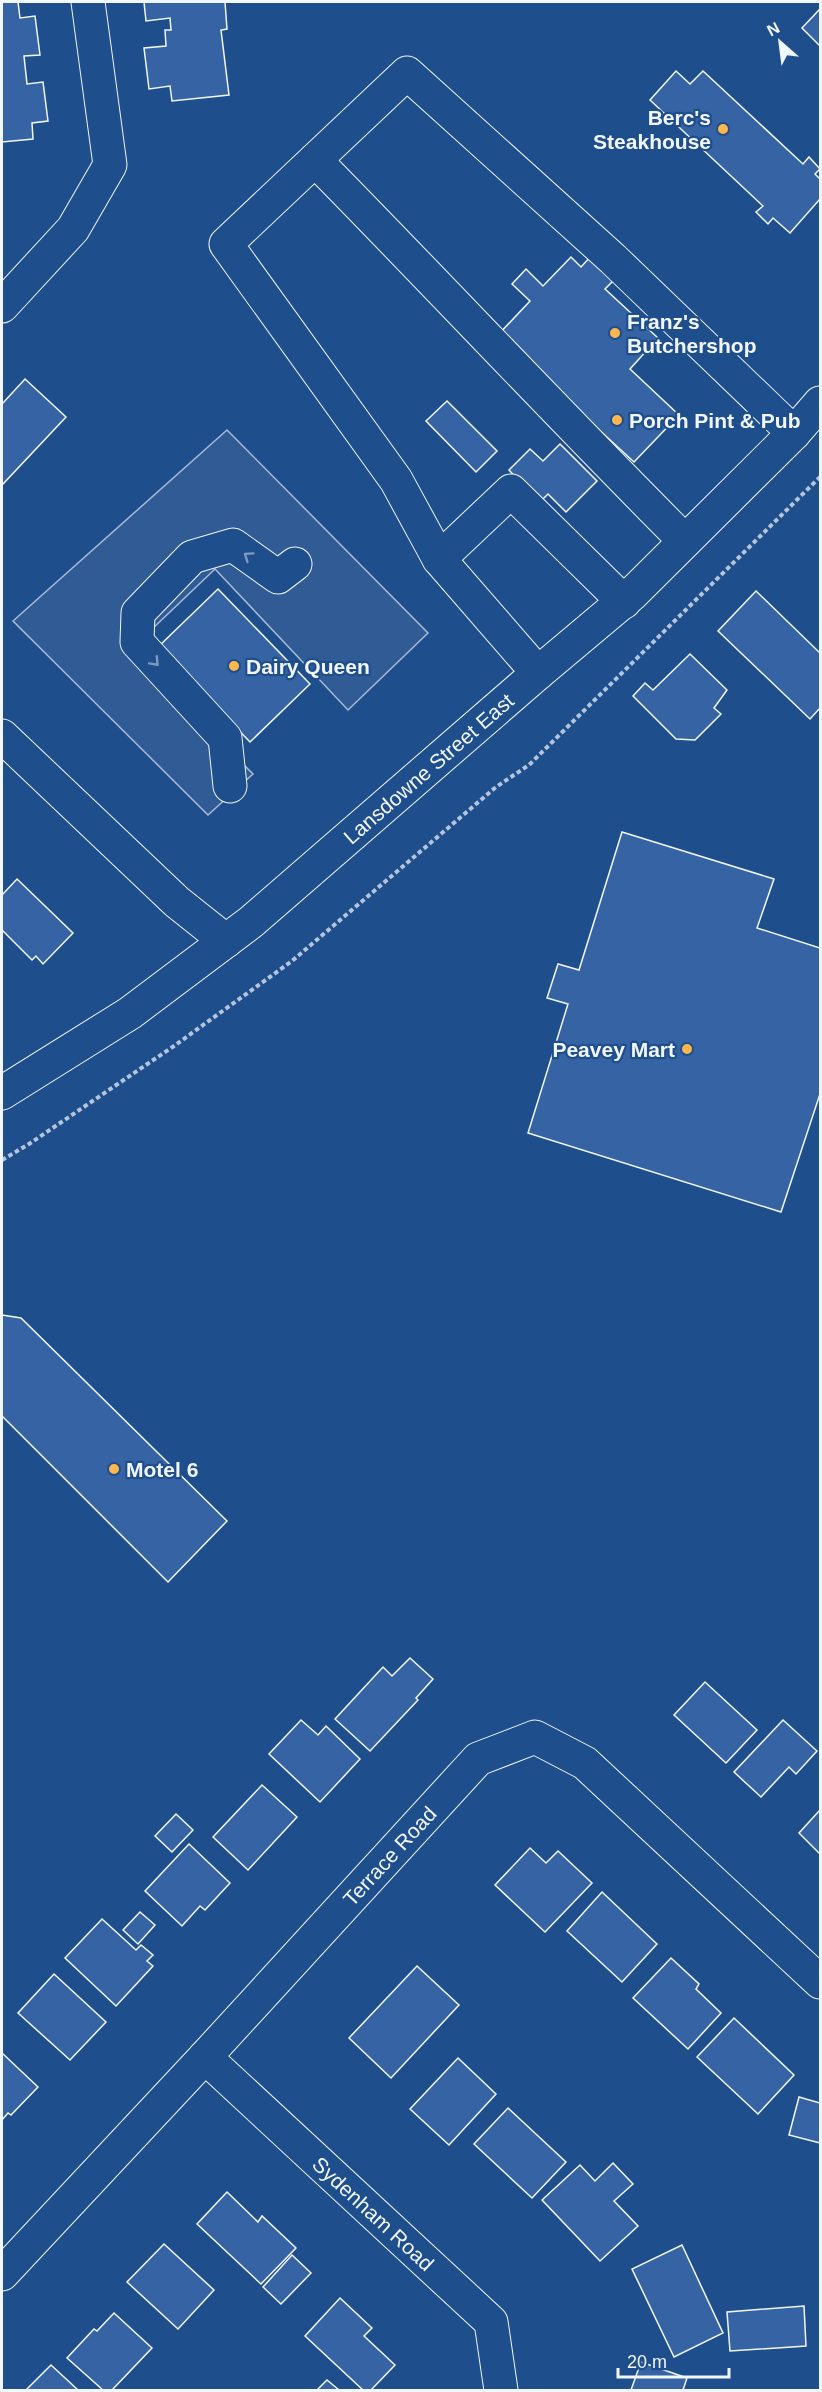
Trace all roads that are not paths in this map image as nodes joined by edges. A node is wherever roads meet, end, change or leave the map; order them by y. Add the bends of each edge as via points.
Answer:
1 (88, 2) edge
2 (315, 160) junction
3 (2, 306) edge
4 (820, 403) edge
5 (794, 433) junction
6 (685, 541) junction
7 (439, 559) junction
8 (296, 564) dead end
9 (624, 602) junction
10 (538, 673) junction
11 (2, 736) edge
12 (230, 786) dead end
13 (226, 941) junction
14 (2, 1093) edge
15 (820, 1982) edge
16 (205, 2057) junction
17 (2, 2274) edge
18 (501, 2391) edge

1 - 3 street via 110,165 73,229
2 - 5 street via 407,74 613,258
2 - 6 street
2 - 7 street via 226,244 396,480
4 - 5 street, Lansdowne Street East
5 - 6 street, Lansdowne Street East
6 - 9 street, Lansdowne Street East
7 - 9 street via 511,491
7 - 10 street
8 -> 12 street via 278,577 233,545 192,557 138,613 137,642 225,738
9 - 10 street, Lansdowne Street East
10 - 13 street, Lansdowne Street East
11 - 13 street via 177,902
13 - 14 street, Lansdowne Street East via 130,1012
15 - 16 street, Terrace Road via 585,1763 536,1737 478,1759
16 - 17 street, Terrace Road
16 - 18 street, Sydenham Road via 491,2322

